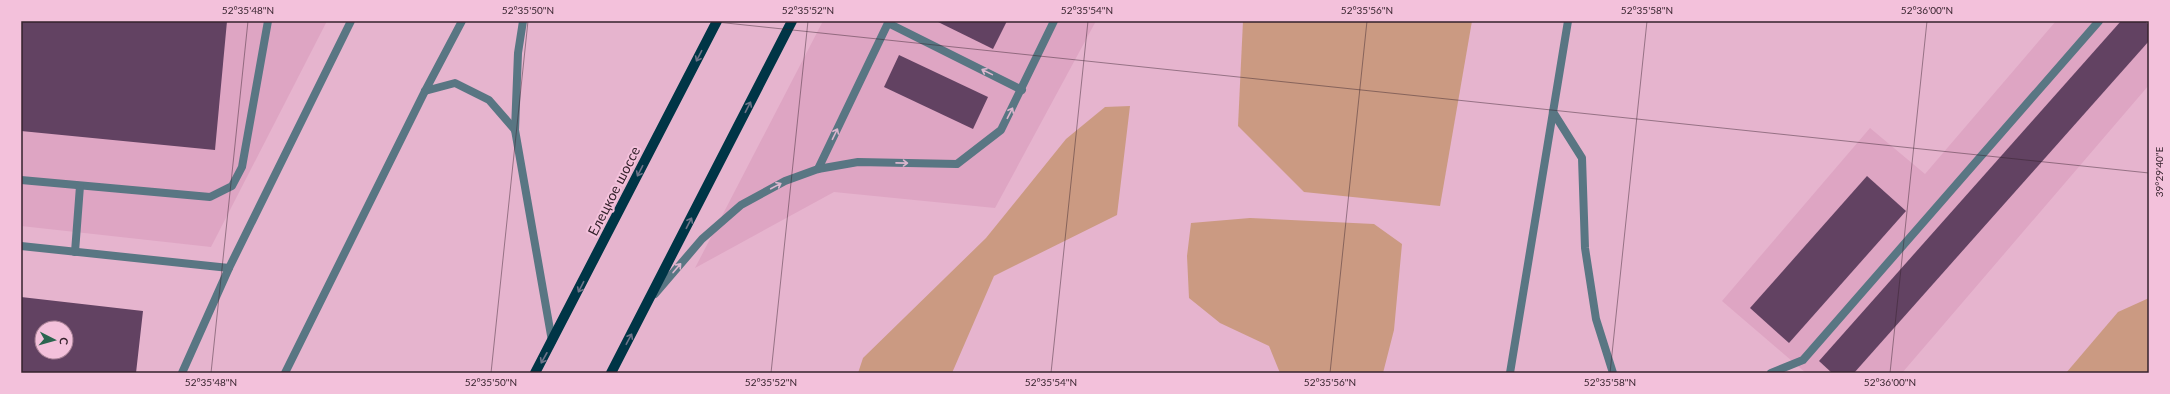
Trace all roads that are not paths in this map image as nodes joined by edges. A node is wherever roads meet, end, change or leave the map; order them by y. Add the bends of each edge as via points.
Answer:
1 (268, 21) edge
2 (351, 21) edge
3 (462, 21) edge
4 (523, 21) edge
5 (717, 21) edge
6 (792, 21) edge
7 (1054, 21) edge
8 (1568, 21) edge
9 (2099, 21) edge
10 (889, 22) edge
11 (1022, 90) junction
12 (425, 91) junction
13 (1553, 112) junction
14 (515, 130) junction
15 (818, 169) junction
16 (21, 180) edge
17 (80, 186) junction
18 (21, 246) edge
19 (75, 252) junction
20 (229, 268) junction
21 (651, 297) junction
22 (552, 343) junction
23 (182, 373) edge
24 (285, 373) edge
25 (535, 373) edge
26 (611, 373) edge
27 (1510, 373) edge
28 (1613, 373) edge
29 (1772, 373) edge

1 - 17 street via 242,167 232,186 210,197
2 - 20 street
3 - 12 street
4 - 14 street via 518,53
5 -> 22 main road, Елецкое шоссе
21 -> 6 main road
7 - 11 street
8 - 13 street
9 - 29 street via 1803,360
11 -> 10 street
15 -> 10 street
15 -> 11 street via 858,162 958,164 1001,130
12 - 14 street via 455,83 489,100
12 - 24 street
13 - 27 street
13 - 28 street via 1582,158 1585,248 1596,319
14 - 22 street
21 -> 15 street via 702,239 741,205 785,181
16 - 17 street
17 - 19 street
18 - 19 street
19 - 20 street
20 - 23 street
26 -> 21 main road
22 -> 25 main road, Елецкое шоссе

